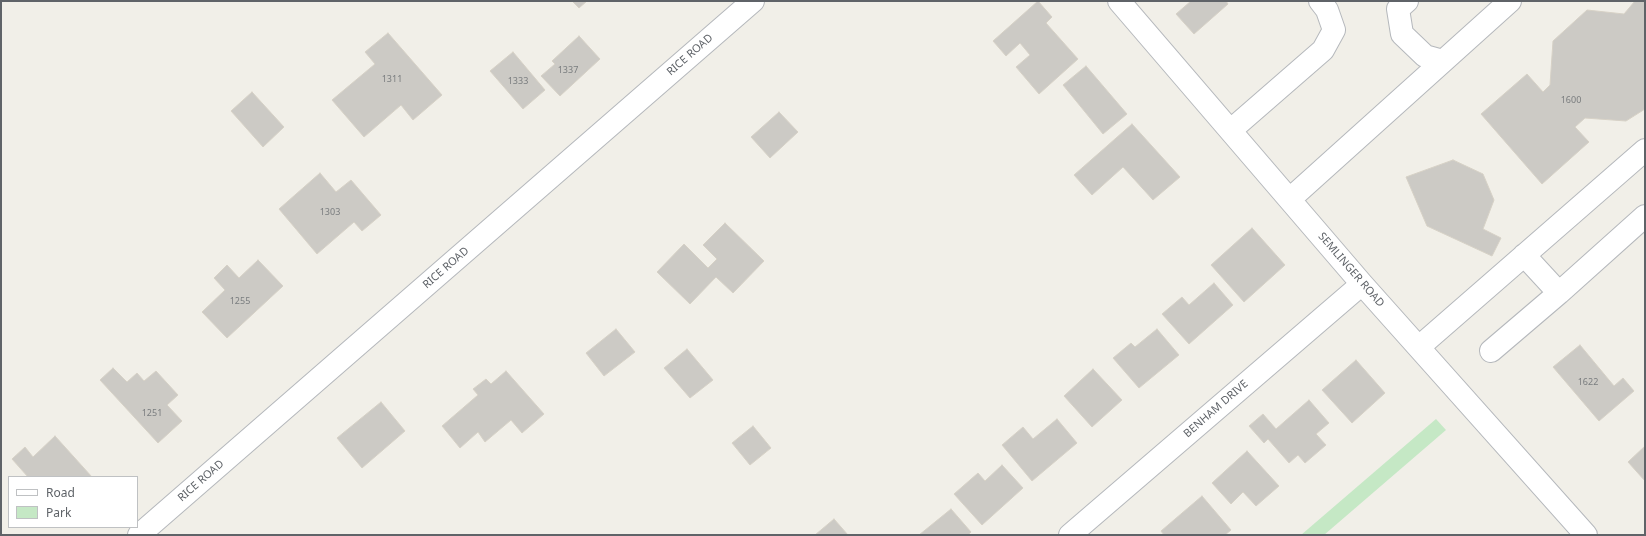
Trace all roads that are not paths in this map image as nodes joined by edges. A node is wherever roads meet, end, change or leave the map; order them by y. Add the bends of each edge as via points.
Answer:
1 (753, 1) edge
2 (1119, 1) edge
3 (1320, 1) edge
4 (1407, 1) edge
5 (1510, 1) edge
6 (1443, 61) junction
7 (1230, 130) junction
8 (1645, 150) edge
9 (1290, 199) junction
10 (1645, 216) edge
11 (1524, 255) junction
12 (1362, 284) junction
13 (1559, 293) junction
14 (1419, 347) junction
15 (1491, 351) dead end
16 (1580, 533) edge
17 (139, 535) edge
18 (1070, 535) edge

1 - 17 street, RICE ROAD
2 - 7 street, SEMLINGER ROAD
3 - 7 street via 1327,10 1334,30 1323,50
4 - 6 street via 1398,9 1402,34 1425,56
5 - 6 street
6 - 9 street
7 - 9 street, SEMLINGER ROAD
8 - 11 street
9 - 12 street, SEMLINGER ROAD
10 - 13 street
11 - 13 street
11 - 14 street
12 - 14 street, SEMLINGER ROAD
12 - 18 street, BENHAM DRIVE
13 - 15 street
14 - 16 street, SEMLINGER ROAD

